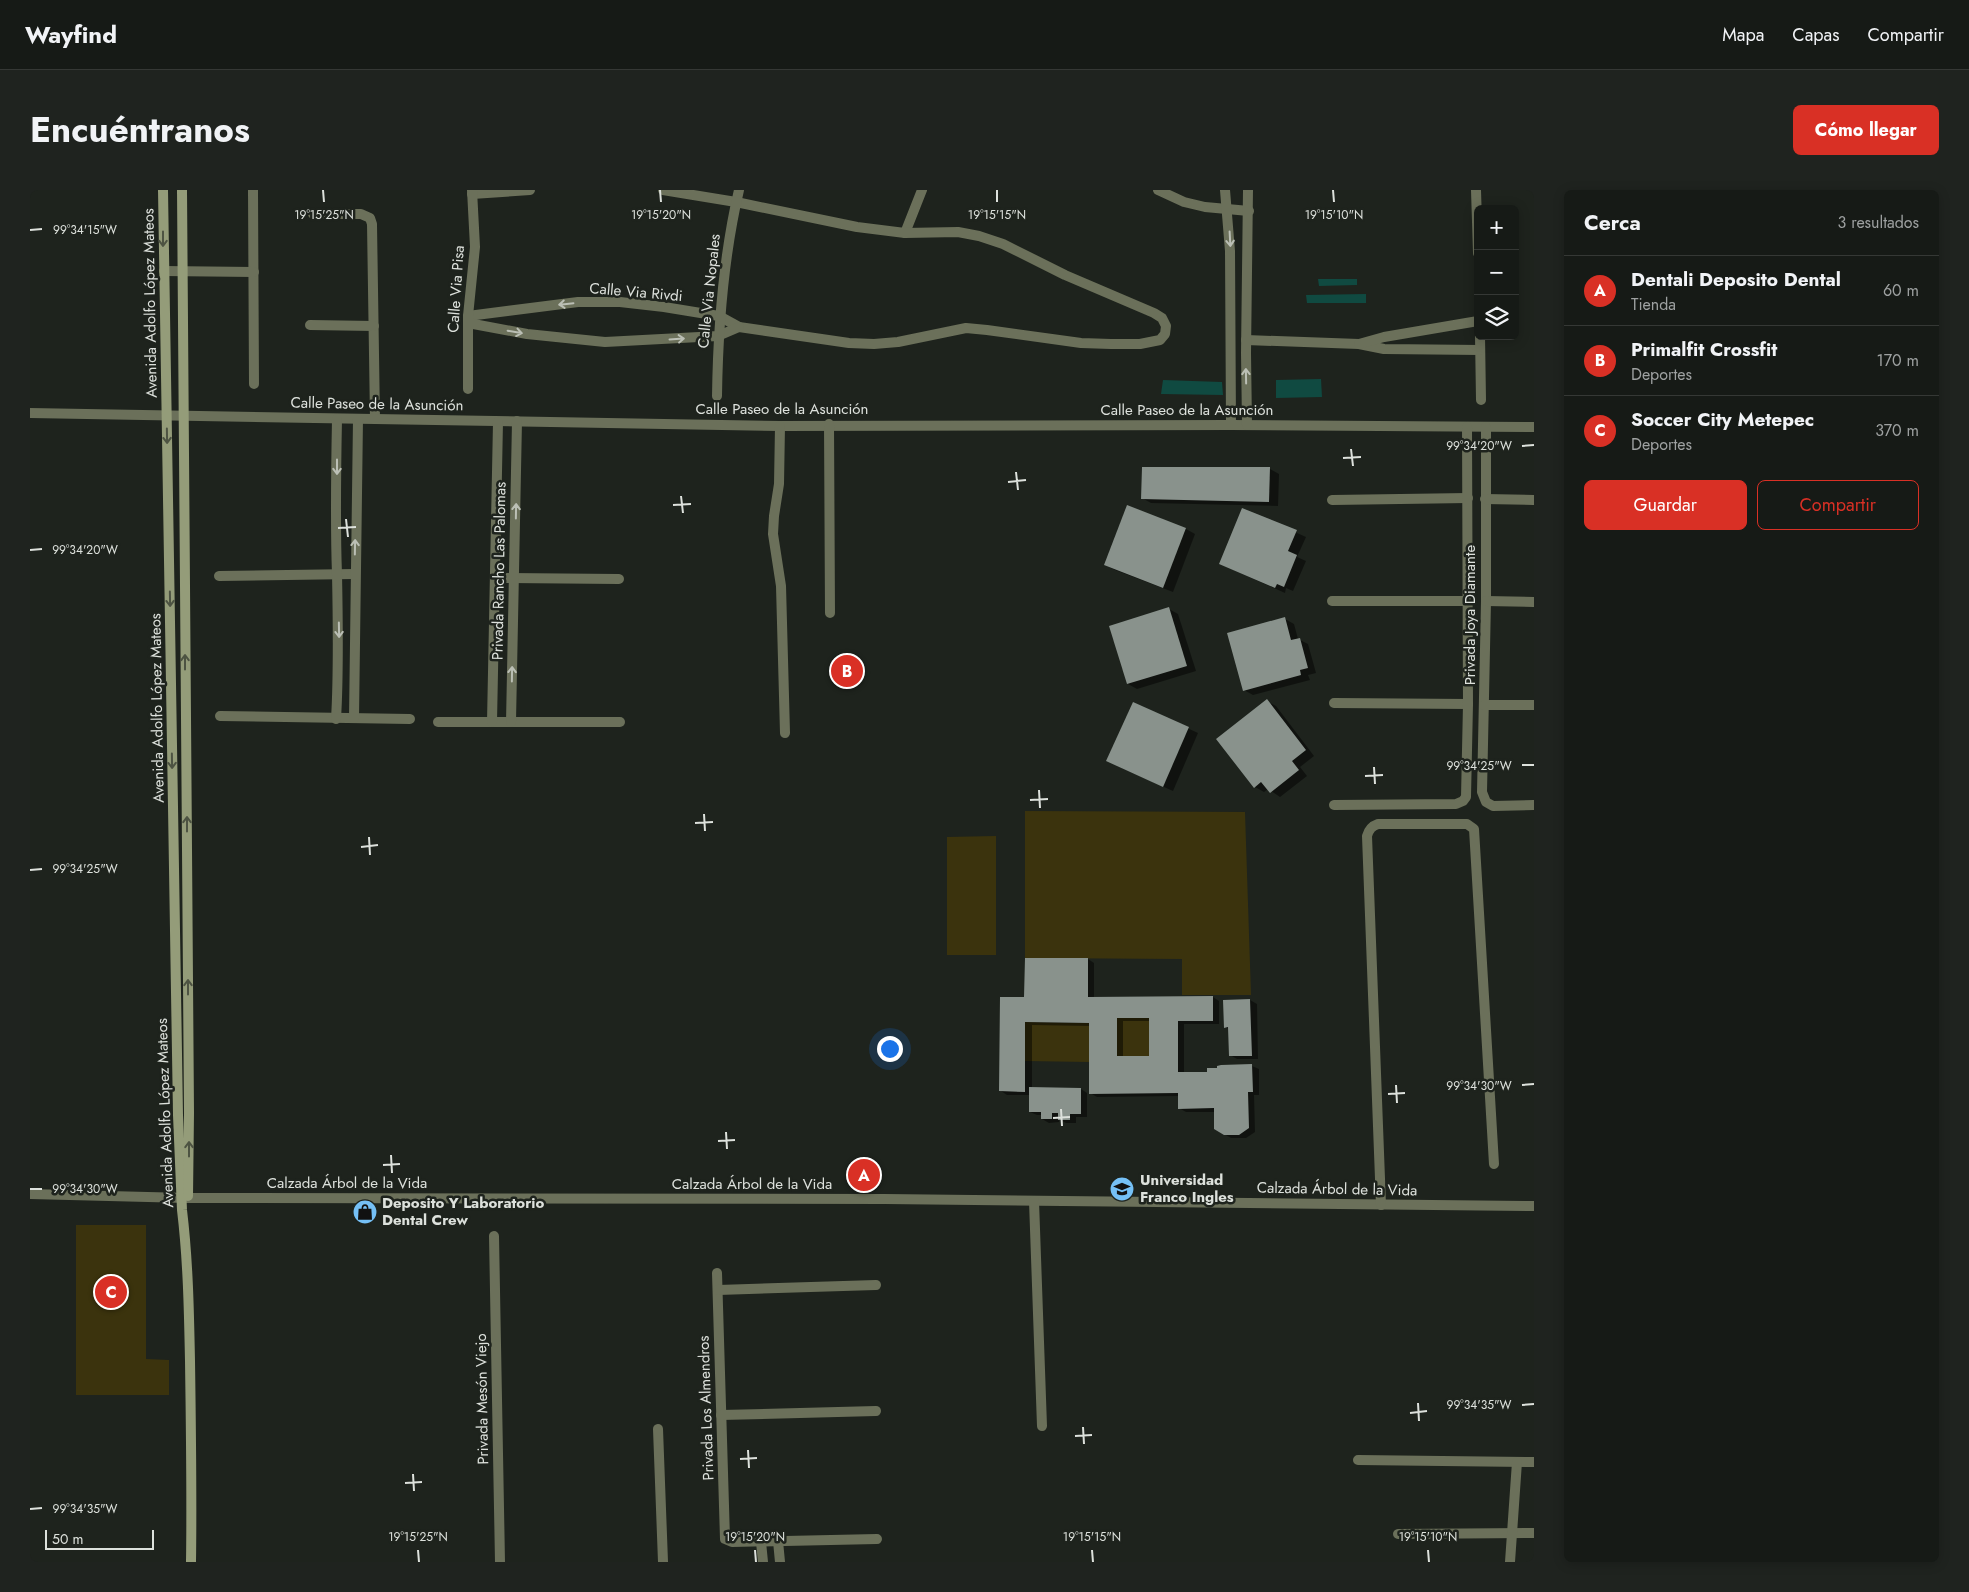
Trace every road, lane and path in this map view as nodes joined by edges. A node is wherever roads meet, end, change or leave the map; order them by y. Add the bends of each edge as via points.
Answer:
1 (163, 190) edge
2 (182, 190) edge
3 (253, 190) edge
4 (530, 190) edge
5 (663, 190) edge
6 (739, 190) edge
7 (922, 190) edge
8 (1158, 190) edge
9 (1225, 190) edge
10 (1248, 190) edge
11 (1476, 190) edge
12 (472, 192) edge
13 (736, 202) junction
14 (1228, 210) junction
15 (1249, 211) junction
16 (312, 214) dead end
17 (905, 233) junction
18 (1478, 250) edge
19 (164, 271) junction
20 (183, 271) junction
21 (254, 272) junction
22 (719, 316) junction
23 (468, 319) junction
24 (1230, 319) junction
25 (1247, 319) junction
26 (1474, 321) edge
27 (310, 325) dead end
28 (374, 326) junction
29 (739, 327) junction
30 (718, 336) junction
31 (1246, 340) junction
32 (1480, 340) edge
33 (1360, 344) junction
34 (1480, 350) junction
35 (254, 384) dead end
36 (468, 389) dead end
37 (717, 396) dead end
38 (1481, 400) dead end
39 (30, 413) edge
40 (167, 416) junction
41 (183, 416) junction
42 (337, 418) junction
43 (358, 419) junction
44 (375, 419) junction
45 (516, 421) junction
46 (498, 422) junction
47 (829, 424) junction
48 (1231, 425) junction
49 (1247, 425) junction
50 (780, 426) junction
51 (1534, 426) edge
52 (1467, 427) junction
53 (1486, 427) junction
54 (1468, 498) junction
55 (1485, 499) junction
56 (1332, 500) dead end
57 (1534, 500) edge
58 (336, 574) junction
59 (354, 574) junction
60 (219, 576) dead end
61 (513, 577) junction
62 (495, 578) junction
63 (619, 579) dead end
64 (1332, 601) dead end
65 (1468, 601) junction
66 (1486, 601) junction
67 (1534, 602) edge
68 (830, 613) dead end
69 (1334, 703) dead end
70 (1468, 704) junction
71 (1484, 705) junction
72 (1534, 705) edge
73 (220, 716) dead end
74 (336, 718) junction
75 (354, 718) junction
76 (410, 719) dead end
77 (438, 722) dead end
78 (492, 722) junction
79 (511, 722) junction
80 (620, 722) dead end
81 (785, 733) dead end
82 (1534, 805) edge
83 (1334, 806) dead end
84 (1494, 1164) dead end
85 (30, 1194) edge
86 (185, 1198) junction
87 (1034, 1201) junction
88 (1381, 1204) junction
89 (1534, 1206) edge
90 (494, 1236) dead end
91 (717, 1273) dead end
92 (876, 1285) dead end
93 (718, 1290) junction
94 (876, 1411) dead end
95 (721, 1414) junction
96 (1042, 1426) dead end
97 (658, 1429) dead end
98 (1358, 1460) dead end
99 (1517, 1462) junction
100 (1534, 1462) edge
101 (1513, 1533) junction
102 (1534, 1533) edge
103 (1398, 1534) dead end
104 (877, 1539) dead end
105 (778, 1541) junction
106 (761, 1542) junction
107 (191, 1562) edge
108 (500, 1562) edge
109 (663, 1562) edge
110 (763, 1562) edge
111 (780, 1562) edge
112 (1510, 1562) edge

1 -> 19 street, Avenida Adolfo López Mateos
2 - 20 street, Avenida Adolfo López Mateos
3 - 21 street
4 - 12 street
5 - 13 street
6 - 13 street, Calle Via Nopales
7 - 17 street
8 - 14 street via 1184,202
9 - 14 street
10 - 15 street
11 - 18 street
12 - 23 street, Calle Via Pisa via 475,247
13 - 17 street via 857,227
13 - 22 street, Calle Via Nopales
14 - 15 street
14 -> 24 street
15 - 25 street
16 - 28 street via 361,214 370,218
17 - 29 street, Calle Via Rivdi via 958,232 1003,244 1154,313 1162,318 1165,334 1152,342 1110,344 966,328 874,344
19 - 20 street
19 - 40 street, Avenida Adolfo López Mateos
20 - 21 street
20 - 41 street, Avenida Adolfo López Mateos
21 - 35 street
22 -> 23 street, Calle Via Rivdi via 620,302 578,302
22 - 29 street, Calle Via Rivdi
22 - 30 street, Calle Via Nopales
23 -> 30 street via 536,335 605,342
23 - 36 street, Calle Via Pisa
24 - 25 street
24 - 48 street
25 - 31 street
26 - 33 street via 1384,336
27 - 28 street
28 - 44 street
29 - 30 street
30 - 37 street, Calle Via Nopales
31 - 33 street
49 -> 31 street
32 - 34 street
33 - 34 street via 1384,349
34 - 38 street
39 - 40 street, Calle Paseo de la Asunción
40 - 41 street, Calle Paseo de la Asunción
40 -> 86 street, Avenida Adolfo López Mateos via 178,1115
41 - 42 street, Calle Paseo de la Asunción
86 -> 41 street, Avenida Adolfo López Mateos via 189,1103
42 - 43 street, Calle Paseo de la Asunción
42 -> 58 street
43 - 44 street, Calle Paseo de la Asunción
59 -> 43 street
44 - 46 street, Calle Paseo de la Asunción
45 - 46 street, Calle Paseo de la Asunción
45 - 50 street, Calle Paseo de la Asunción
61 -> 45 street, Privada Rancho Las Palomas
46 - 62 street, Privada Rancho Las Palomas
47 - 48 street, Calle Paseo de la Asunción
47 - 50 street, Calle Paseo de la Asunción
47 - 68 street
48 - 49 street, Calle Paseo de la Asunción
49 - 52 street, Calle Paseo de la Asunción
50 - 81 street via 773,534 781,586
51 - 53 street, Calle Paseo de la Asunción
52 - 53 street, Calle Paseo de la Asunción
52 - 54 street, Privada Joya Diamante
53 - 55 street, Privada Joya Diamante
54 - 56 street
54 - 65 street, Privada Joya Diamante
55 - 57 street
55 - 66 street, Privada Joya Diamante
58 - 59 street
58 - 60 street
58 -> 74 street via 339,662
59 - 75 street
61 - 62 street
61 - 63 street
79 -> 61 street, Privada Rancho Las Palomas
62 - 78 street, Privada Rancho Las Palomas
64 - 65 street
65 - 70 street, Privada Joya Diamante
66 - 67 street
66 - 71 street, Privada Joya Diamante
69 - 70 street
70 - 83 street, Privada Joya Diamante via 1468,791 1463,802
71 - 72 street
71 - 82 street, Privada Joya Diamante via 1482,792 1486,802 1492,806
73 - 74 street
74 - 75 street
75 - 76 street
77 - 78 street
78 - 79 street
79 - 80 street
84 - 88 street via 1474,829 1467,824 1378,824 1369,830 1367,836
85 - 86 street, Calzada Árbol de la Vida
86 - 87 street, Calzada Árbol de la Vida
86 - 107 street, Avenida Adolfo López Mateos via 192,1448
87 - 88 street, Calzada Árbol de la Vida
87 - 96 street
88 - 89 street, Calzada Árbol de la Vida
90 - 108 street, Privada Mesón Viejo
91 - 93 street, Privada Los Almendros
92 - 93 street
93 - 95 street, Privada Los Almendros
94 - 95 street
95 - 106 street, Privada Los Almendros via 725,1537 728,1541
97 - 109 street
98 - 99 street
99 - 100 street
99 - 101 street
101 - 102 street
101 - 103 street
101 - 112 street
104 - 105 street
105 - 106 street
105 - 111 street
106 - 110 street

